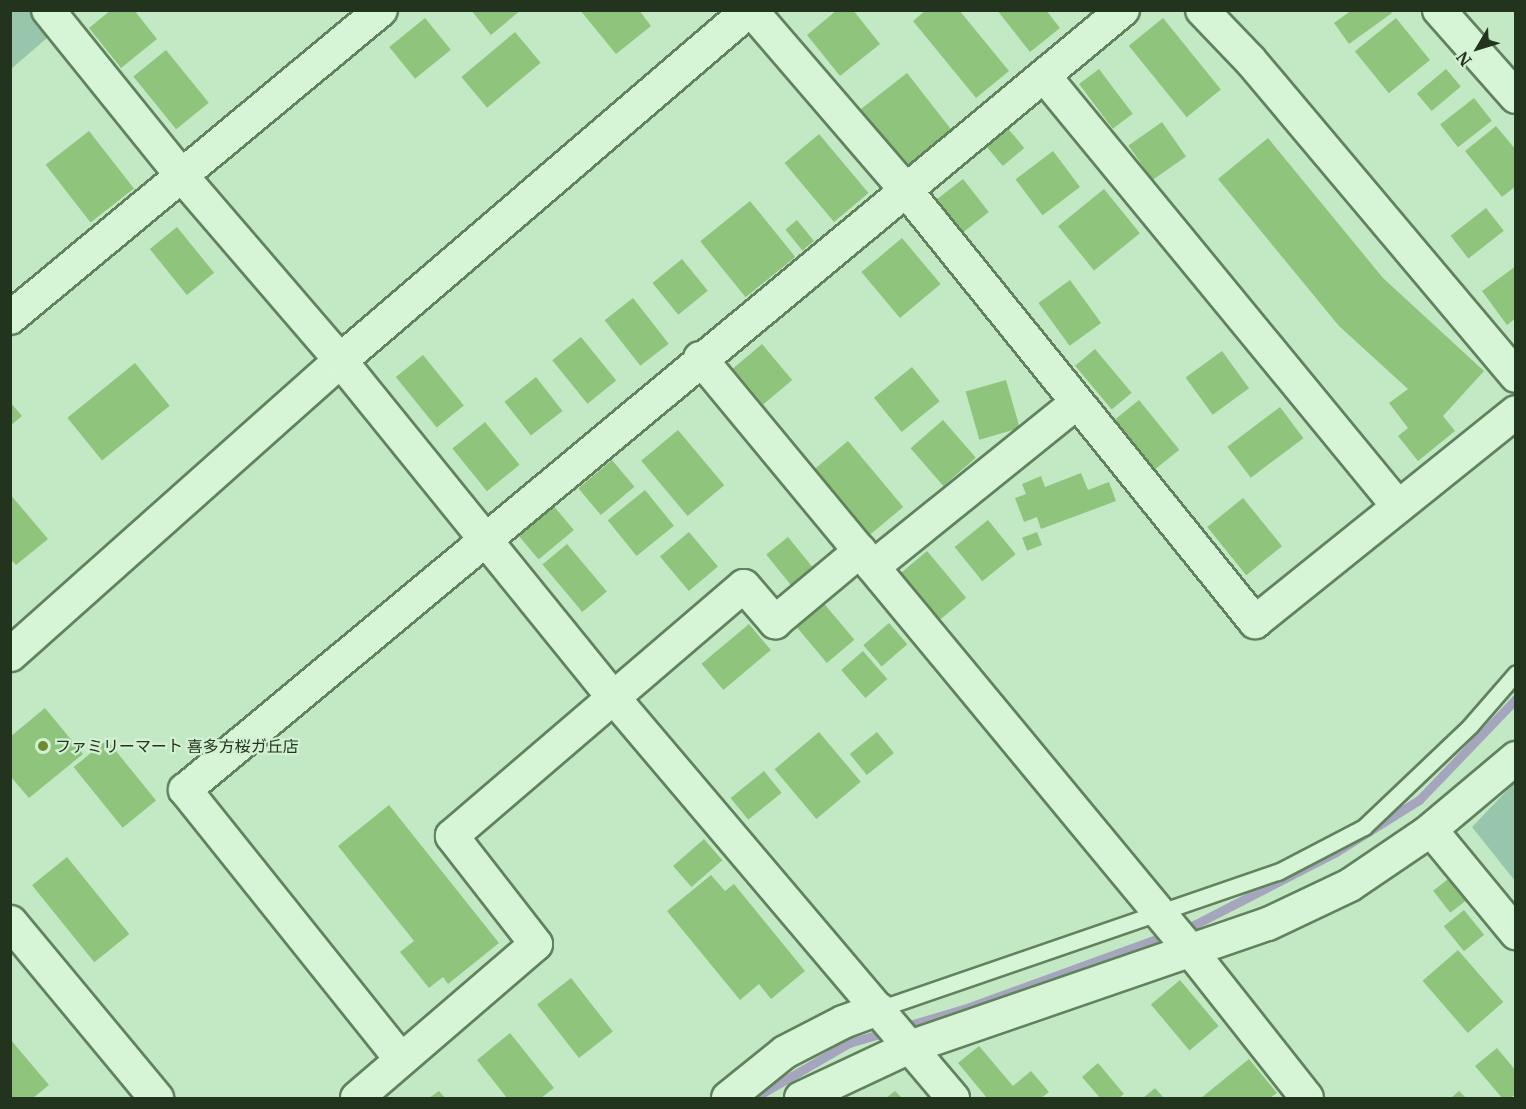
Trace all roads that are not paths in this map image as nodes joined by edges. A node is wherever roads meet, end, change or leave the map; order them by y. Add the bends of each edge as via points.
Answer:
1 (381, 10) edge
2 (750, 10) edge
3 (1123, 10) edge
4 (1202, 10) edge
5 (1439, 10) edge
6 (49, 11) edge
7 (1045, 77) junction
8 (1515, 97) edge
9 (181, 175) junction
10 (905, 189) junction
11 (15, 305) edge
12 (700, 358) junction
13 (340, 360) junction
14 (1515, 376) edge
15 (1075, 404) junction
16 (1515, 412) edge
17 (1397, 505) junction
18 (487, 539) junction
19 (866, 559) junction
20 (10, 654) edge
21 (1515, 673) edge
22 (613, 697) junction
23 (1515, 758) edge
24 (1431, 830) junction
25 (1158, 912) junction
26 (10, 922) edge
27 (1515, 933) edge
28 (1191, 951) junction
29 (879, 1009) junction
30 (910, 1047) junction
31 (400, 1058) junction
32 (156, 1098) edge
33 (357, 1098) edge
34 (728, 1098) edge
35 (801, 1098) edge
36 (953, 1098) edge
37 (1307, 1098) edge

1 - 9 street
2 - 10 street
2 - 13 street
3 - 7 street
4 - 14 street via 1250,60
5 - 8 street
6 - 9 street
7 - 10 street
7 - 17 street
9 - 11 street
9 - 13 street
10 - 12 street
10 - 15 street
12 - 18 street
12 - 19 street
13 - 18 street
13 - 20 street
15 - 17 street via 1255,622
15 - 19 street
16 - 17 street
18 - 22 street
18 - 31 street via 185,790
19 - 22 street via 775,622 744,586
19 - 25 street
21 - 25 lane via 1470,726 1364,826 1278,872
22 - 29 street
22 - 31 street via 452,836 536,944
23 - 24 street
24 - 27 street
24 - 28 street via 1350,885 1268,924
25 - 28 street
25 - 29 lane via 1035,958
26 - 32 street
28 - 30 street
28 - 37 street
29 - 30 street
29 - 34 street via 843,1022 785,1052
30 - 35 street
30 - 36 street
31 - 33 street

